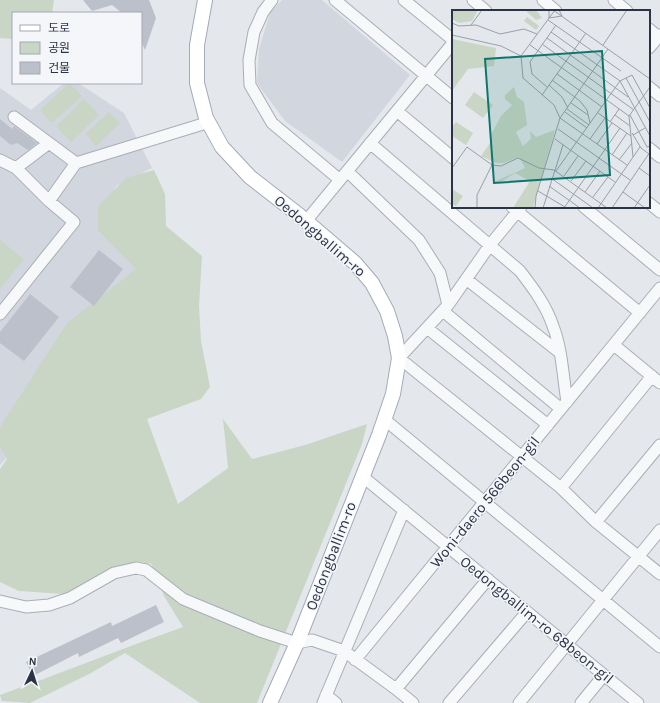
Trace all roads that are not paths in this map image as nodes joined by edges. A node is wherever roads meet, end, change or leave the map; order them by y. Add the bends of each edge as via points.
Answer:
1 (205, 0) edge
2 (272, 0) edge
3 (335, 0) edge
4 (404, 0) edge
5 (473, 0) edge
6 (543, 0) edge
7 (614, 0) edge
8 (484, 7) edge
9 (555, 10) edge
10 (626, 10) edge
11 (650, 30) edge
12 (659, 36) edge
13 (452, 41) edge
14 (452, 43) edge
15 (650, 47) edge
16 (426, 76) junction
17 (650, 88) edge
18 (660, 96) edge
19 (452, 97) edge
20 (396, 112) junction
21 (14, 116) dead end
22 (203, 124) dead end
23 (49, 143) junction
24 (370, 143) junction
25 (650, 149) edge
26 (452, 157) edge
27 (660, 157) edge
28 (0, 160) edge
29 (76, 163) junction
30 (16, 168) junction
31 (347, 171) junction
32 (340, 180) junction
33 (49, 201) junction
34 (650, 204) edge
35 (517, 208) edge
36 (585, 208) edge
37 (660, 212) edge
38 (306, 221) junction
39 (490, 245) junction
40 (660, 270) edge
41 (466, 278) junction
42 (660, 288) edge
43 (445, 308) junction
44 (640, 313) junction
45 (0, 314) edge
46 (427, 328) junction
47 (614, 345) junction
48 (559, 352) junction
49 (399, 358) junction
50 (656, 379) edge
51 (564, 406) junction
52 (384, 419) junction
53 (548, 425) junction
54 (660, 445) edge
55 (521, 457) junction
56 (362, 476) junction
57 (561, 488) junction
58 (485, 502) junction
59 (404, 510) junction
60 (596, 522) junction
61 (660, 530) edge
62 (449, 547) junction
63 (639, 556) junction
64 (660, 574) edge
65 (488, 579) junction
66 (603, 600) junction
67 (0, 601) edge
68 (527, 612) junction
69 (297, 643) junction
70 (567, 645) junction
71 (660, 647) edge
72 (344, 651) junction
73 (355, 660) junction
74 (604, 675) junction
75 (396, 689) junction
76 (324, 699) edge
77 (270, 703) edge
78 (336, 703) edge
79 (413, 703) edge
80 (449, 703) edge
81 (519, 703) edge
82 (581, 703) edge
83 (638, 703) edge

1 - 38 main road, Oedongballim-ro via 197,45 197,83 206,118 222,147 250,177
2 - 32 street via 254,32 249,60 250,85 272,123
3 - 16 street
4 - 13 street
5 - 8 street
6 - 9 street
7 - 10 street
11 - 12 street
12 - 15 street
14 - 16 street
16 - 19 street
16 - 20 street
17 - 18 street
20 - 24 street
20 - 26 street
21 - 23 street
22 - 29 street
23 - 29 street
23 - 30 street
24 - 31 street
24 - 39 street
25 - 27 street
28 - 30 street
29 - 33 street
30 - 33 street
31 - 32 street
31 - 43 street via 419,240 440,273
32 - 38 street
33 - 45 street via 74,222
34 - 37 street
35 - 39 street
35 - 44 street
36 - 40 street
38 - 49 main road, Oedongballim-ro via 355,263 372,283 387,311
39 - 41 street
39 - 48 street via 520,271 538,295 553,326
41 - 43 street
41 - 48 street
42 - 44 street, Woni-daero 566beon-gil
43 - 46 street
43 - 51 street
44 - 47 street, Woni-daero 566beon-gil
46 - 49 street
46 - 53 street
47 - 50 street
47 - 51 street, Woni-daero 566beon-gil
48 - 51 street
49 - 52 main road, Oedongballim-ro via 393,394
49 - 55 street
50 - 57 street
51 - 53 street, Woni-daero 566beon-gil
52 - 56 main road, Oedongballim-ro
52 - 58 street
53 - 55 street, Woni-daero 566beon-gil
54 - 60 street
55 - 57 street
55 - 58 street, Woni-daero 566beon-gil
56 - 59 street, Oedongballim-ro 68beon-gil
56 - 69 main road, Oedongballim-ro
57 - 60 street
58 - 62 street, Woni-daero 566beon-gil
58 - 66 street
59 - 62 street, Oedongballim-ro 68beon-gil
59 - 72 street
60 - 63 street
61 - 63 street
62 - 65 street, Oedongballim-ro 68beon-gil
62 - 73 street, Woni-daero 566beon-gil
63 - 64 street
63 - 66 street
65 - 68 street, Oedongballim-ro 68beon-gil
65 - 75 street
66 - 70 street
66 - 71 street
67 - 69 street via 26,607 49,605 70,598 114,573 136,568 146,570 183,599 260,631
68 - 70 street, Oedongballim-ro 68beon-gil
68 - 80 street
69 - 72 street via 312,640
69 - 77 main road, Oedongballim-ro
70 - 74 street, Oedongballim-ro 68beon-gil
70 - 81 street
72 - 73 street
72 - 76 street
73 - 75 street
74 - 82 street
74 - 83 street, Oedongballim-ro 68beon-gil
75 - 79 street
76 - 78 street

